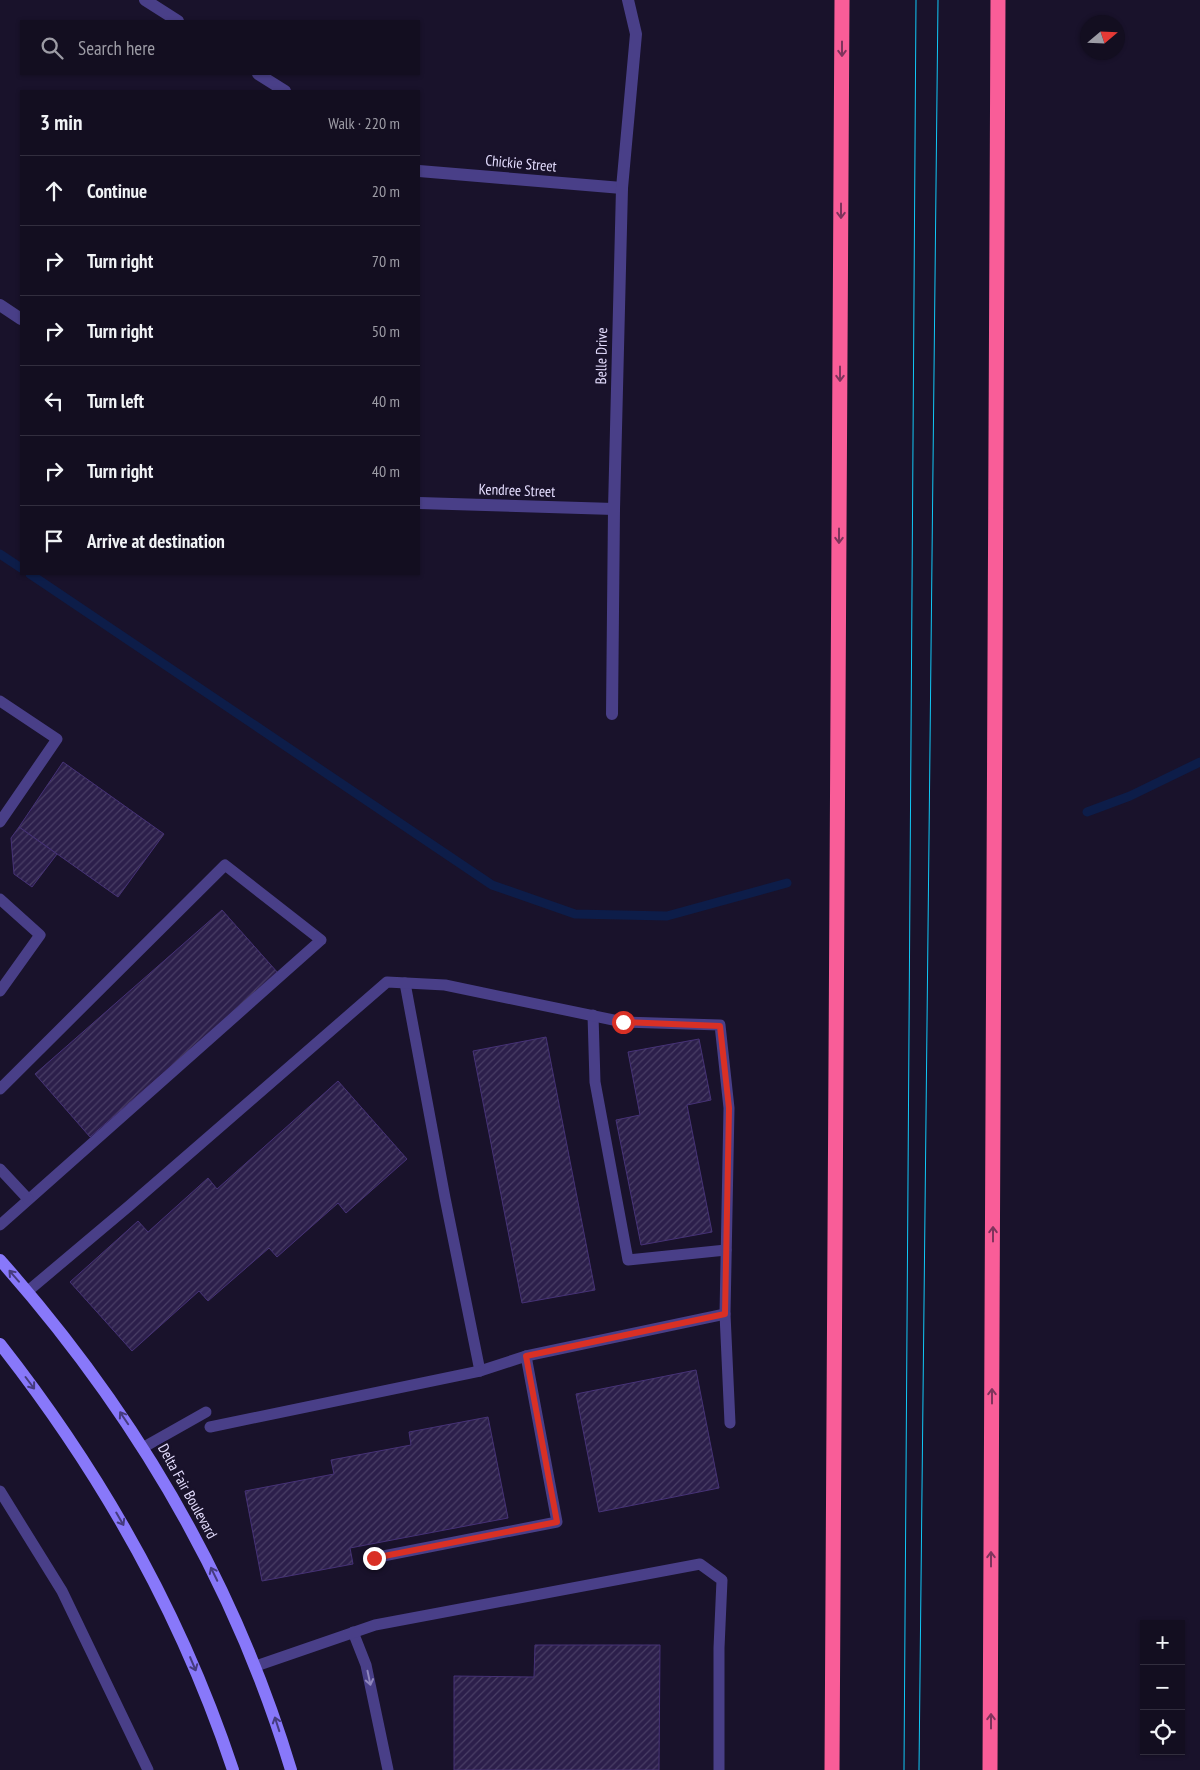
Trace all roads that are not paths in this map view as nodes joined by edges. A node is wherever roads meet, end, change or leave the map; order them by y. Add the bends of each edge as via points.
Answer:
1 (145, 0) edge
2 (628, 0) edge
3 (842, 0) edge
4 (998, 0) edge
5 (176, 20) edge
6 (260, 75) edge
7 (284, 90) edge
8 (420, 171) edge
9 (622, 188) junction
10 (0, 306) edge
11 (20, 318) edge
12 (420, 503) edge
13 (614, 509) junction
14 (0, 701) edge
15 (612, 714) dead end
16 (0, 822) edge
17 (0, 899) edge
18 (405, 982) junction
19 (0, 992) edge
20 (593, 1015) junction
21 (0, 1089) edge
22 (0, 1169) edge
23 (28, 1199) junction
24 (0, 1225) edge
25 (726, 1250) junction
26 (0, 1260) edge
27 (28, 1291) junction
28 (725, 1314) junction
29 (0, 1344) edge
30 (526, 1356) junction
31 (480, 1371) junction
32 (206, 1412) dead end
33 (730, 1423) dead end
34 (210, 1427) dead end
35 (144, 1448) junction
36 (0, 1491) edge
37 (374, 1558) dead end
38 (353, 1632) junction
39 (256, 1666) junction
40 (148, 1770) edge
41 (233, 1770) edge
42 (292, 1770) edge
43 (388, 1770) edge
44 (719, 1770) edge
45 (832, 1770) edge
46 (990, 1770) edge

1 - 5 street
2 - 9 street, Belle Drive via 636,34
3 -> 45 highway
46 -> 4 highway
6 - 7 street
8 - 9 street, Chickie Street
9 - 13 street, Belle Drive
10 - 11 street
12 - 13 street, Kendree Street
13 - 15 street, Belle Drive
14 - 16 lane via 57,739
17 - 19 lane via 40,935
18 - 20 lane via 445,985
18 - 27 lane via 388,982
18 - 31 lane
20 - 25 lane via 596,1082 628,1260
20 - 25 lane via 623,1022 720,1026 729,1108
21 - 23 lane via 225,865 321,940
22 - 23 lane
23 - 24 lane
25 - 28 lane
27 -> 26 main road, Delta Fair Boulevard
35 -> 27 main road, Delta Fair Boulevard via 75,1349
28 - 30 lane
28 - 33 lane
29 -> 41 main road via 96,1477 148,1568 193,1664
30 - 31 lane
30 - 37 lane via 557,1522
31 - 34 lane
32 - 35 lane
39 -> 35 main road, Delta Fair Boulevard via 209,1562
36 - 40 lane via 62,1591
38 - 39 lane
38 -> 43 lane via 366,1665
38 - 44 lane via 450,1610 700,1564 722,1580
42 -> 39 main road, Delta Fair Boulevard

